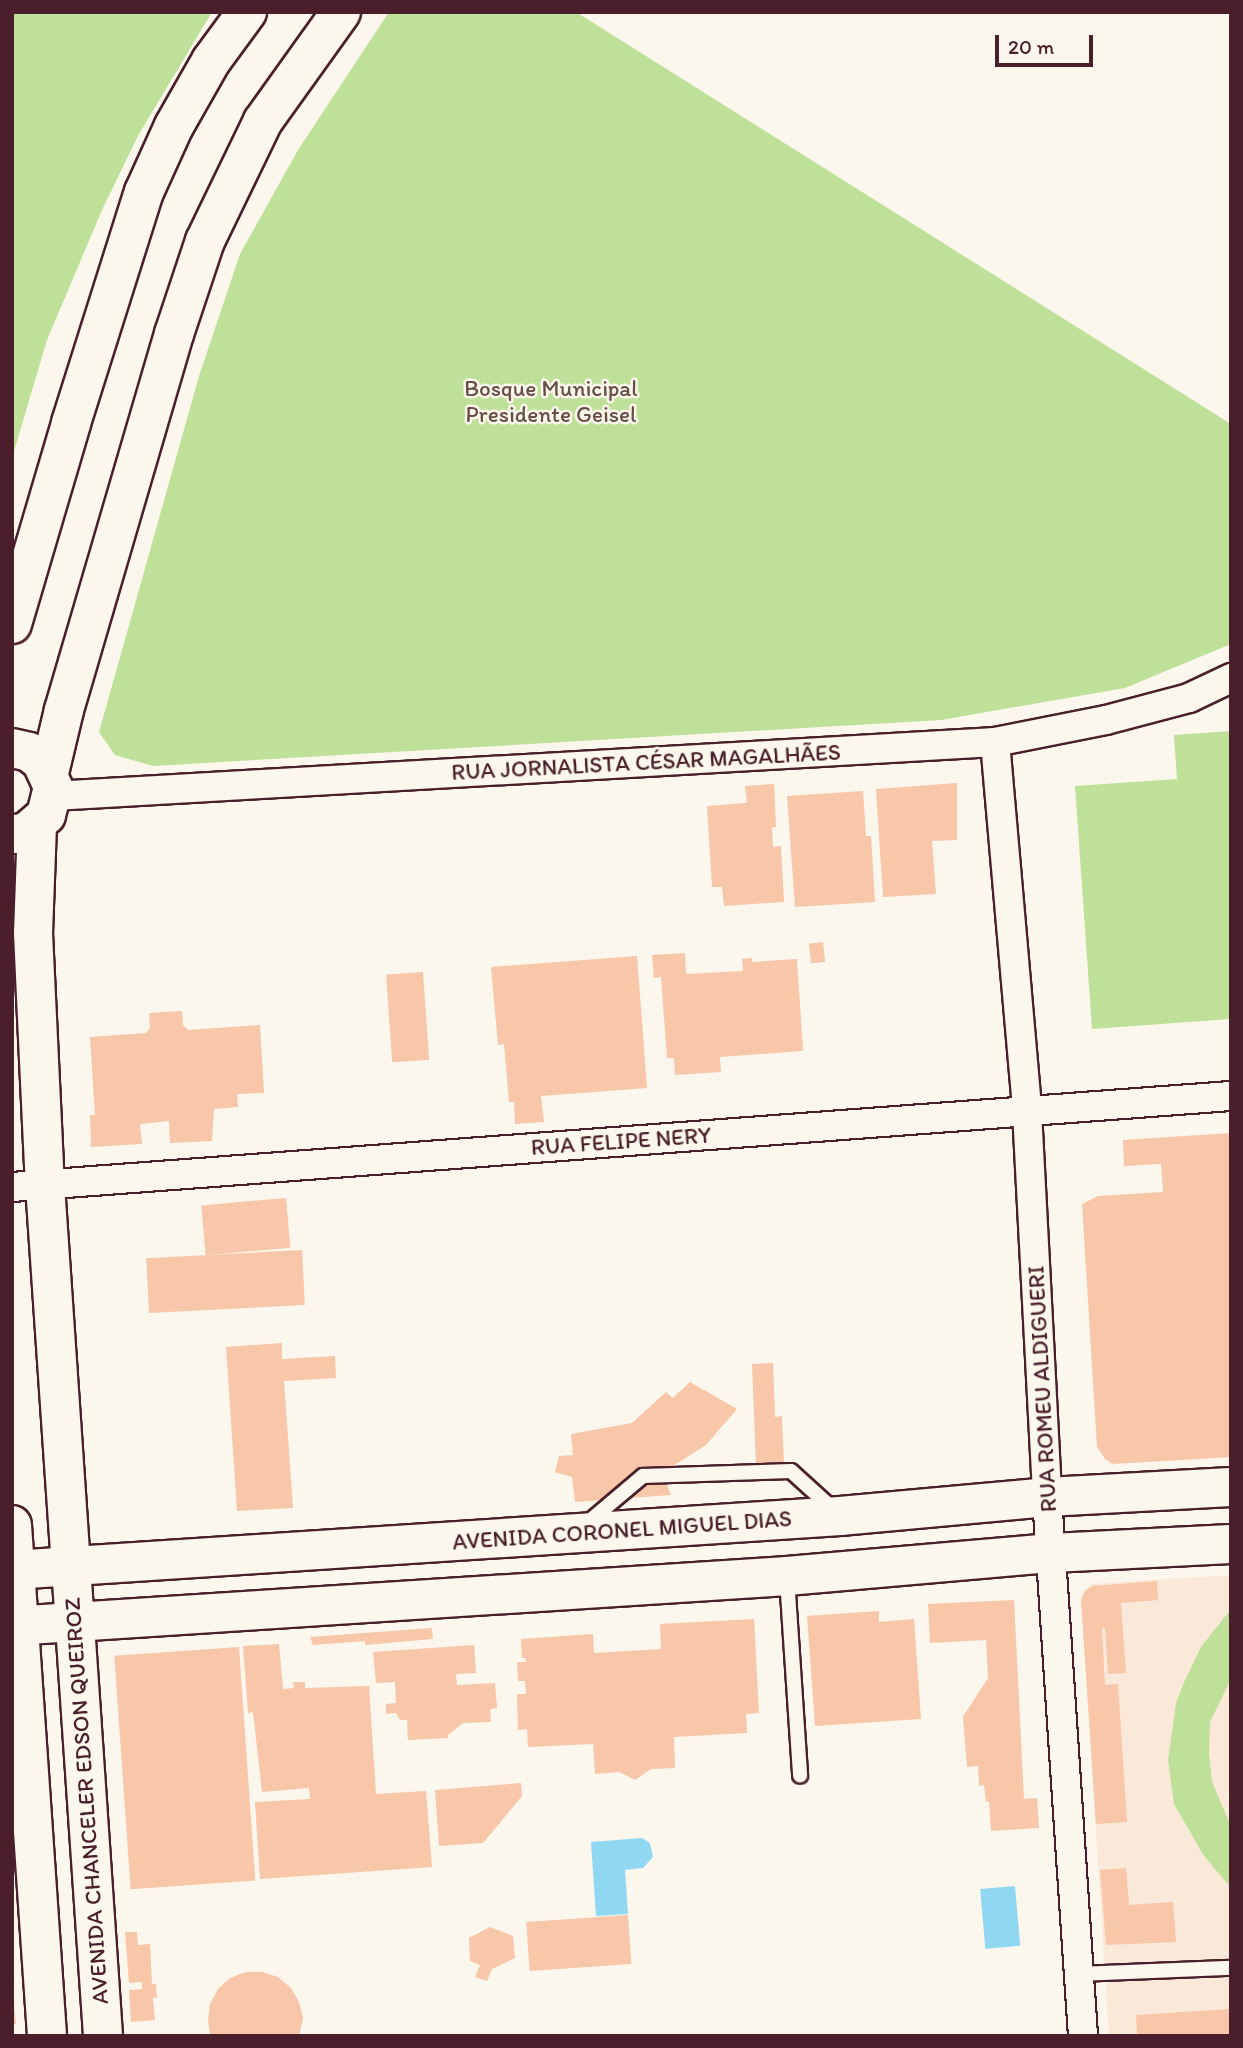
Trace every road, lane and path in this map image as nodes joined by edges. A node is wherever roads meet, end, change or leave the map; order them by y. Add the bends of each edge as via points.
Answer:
1 (247, 12) edge
2 (341, 12) edge
3 (12, 624) edge
4 (1231, 678) edge
5 (995, 743) junction
6 (12, 748) edge
7 (38, 807) edge
8 (1231, 1096) edge
9 (1027, 1111) junction
10 (29, 1186) edge
11 (1231, 1487) edge
12 (1047, 1497) junction
13 (840, 1516) junction
14 (12, 1525) edge
15 (639, 1529) junction
16 (573, 1534) junction
17 (1231, 1544) edge
18 (1052, 1553) junction
19 (69, 1566) junction
20 (14, 1570) edge
21 (787, 1576) junction
22 (642, 1584) junction
23 (74, 1621) junction
24 (15, 1626) edge
25 (800, 1776) dead end
26 (95, 1913) junction
27 (39, 1917) junction
28 (1231, 1968) edge
29 (1079, 1974) junction
30 (47, 2036) edge
31 (103, 2036) edge
32 (1083, 2036) edge

1 - 3 main road via 180,115 144,192
2 - 7 main road, AVENIDA CHANCELER EDSON QUEIROZ via 263,121 205,241 170,347
4 - 5 street, RUA JORNALISTA CÉSAR MAGALHÃES via 1189,698
5 - 7 street, RUA JORNALISTA CÉSAR MAGALHÃES
5 - 9 street, RUA ROMEU ALDIGUERI
6 - 7 main road via 41,761
7 - 10 main road, AVENIDA CHANCELER EDSON QUEIROZ
8 - 9 street, RUA FELIPE NERY
9 - 10 street, RUA FELIPE NERY
9 - 12 street, RUA ROMEU ALDIGUERI
10 - 19 main road, AVENIDA CHANCELER EDSON QUEIROZ
11 - 12 main road, AVENIDA CORONEL MIGUEL DIAS
12 - 13 main road, AVENIDA CORONEL MIGUEL DIAS
12 - 18 street, RUA ROMEU ALDIGUERI
13 - 15 main road, AVENIDA CORONEL MIGUEL DIAS
13 - 16 lane via 791,1471 643,1476
14 - 20 main road
15 - 16 main road, AVENIDA CORONEL MIGUEL DIAS
15 - 22 main road
16 - 19 main road, AVENIDA CORONEL MIGUEL DIAS
17 - 18 main road
18 - 21 main road
18 - 29 street, RUA ROMEU ALDIGUERI
19 - 20 main road, AVENIDA CORONEL MIGUEL DIAS
19 - 23 main road, AVENIDA CHANCELER EDSON QUEIROZ
20 - 24 main road
21 - 22 main road
21 - 25 lane
22 - 23 main road
23 - 24 main road
23 - 26 main road, AVENIDA CHANCELER EDSON QUEIROZ
24 - 27 main road
26 - 27 main road
26 - 31 main road, AVENIDA CHANCELER EDSON QUEIROZ
27 - 30 main road
28 - 29 lane
29 - 32 street, RUA ROMEU ALDIGUERI

